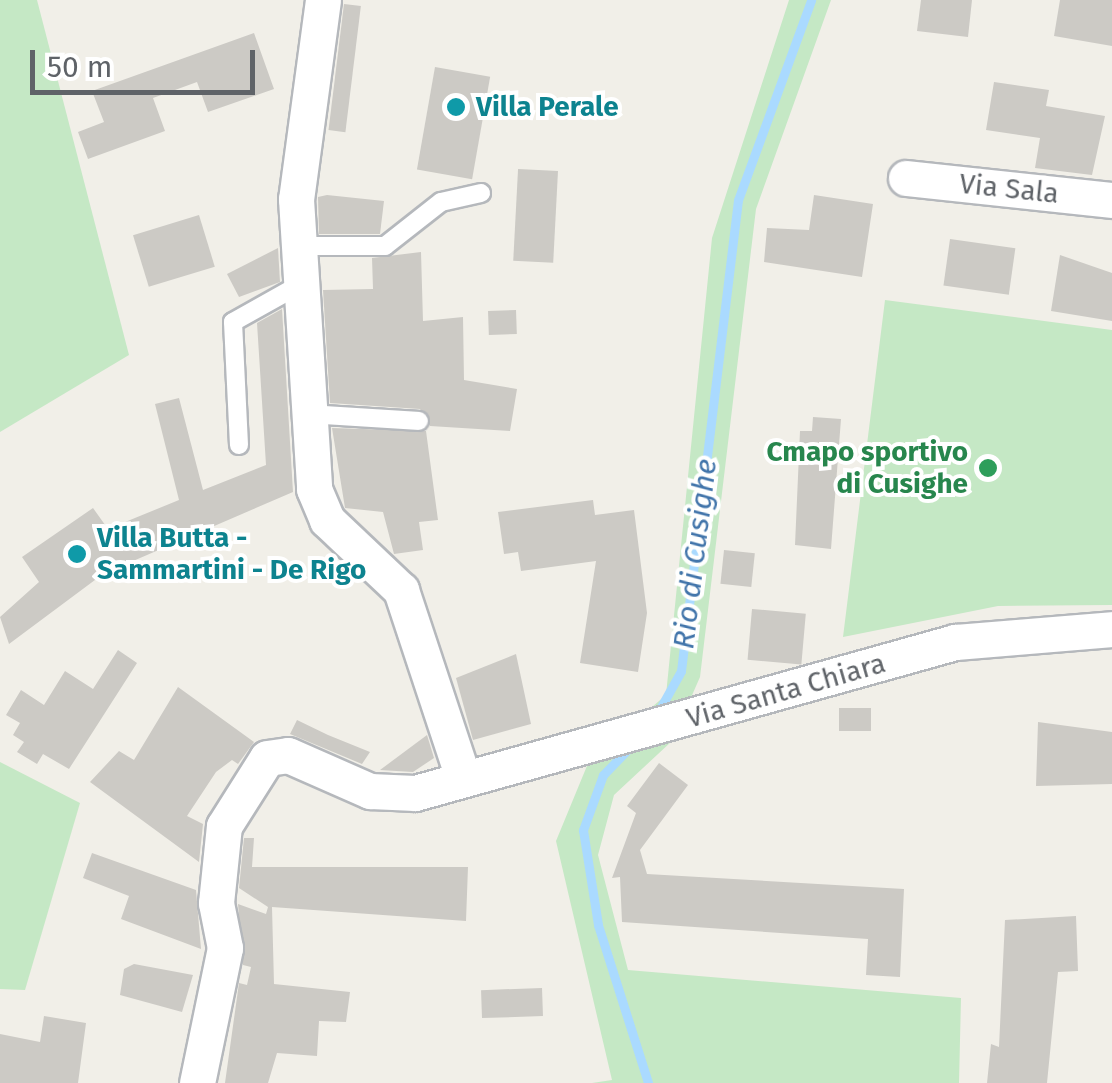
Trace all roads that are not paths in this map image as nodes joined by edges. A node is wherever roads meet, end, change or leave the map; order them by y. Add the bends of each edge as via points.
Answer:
1 (323, 0) edge
2 (906, 178) dead end
3 (481, 193) dead end
4 (1112, 200) edge
5 (298, 246) junction
6 (301, 284) junction
7 (309, 414) junction
8 (419, 421) dead end
9 (239, 445) dead end
10 (1112, 629) edge
11 (463, 777) junction
12 (197, 1083) edge

1 - 5 street via 296,199
2 - 4 street, Via Sala
3 - 5 lane via 442,202 385,246
5 - 6 street
6 - 7 street
6 - 9 lane via 240,311 232,322
7 - 8 lane
7 - 11 street via 320,512 401,590
10 - 11 street, Via Santa Chiara via 991,634
11 - 12 street, Via Santa Chiara via 386,794 288,755 260,763 230,806 220,844 216,902 224,948

